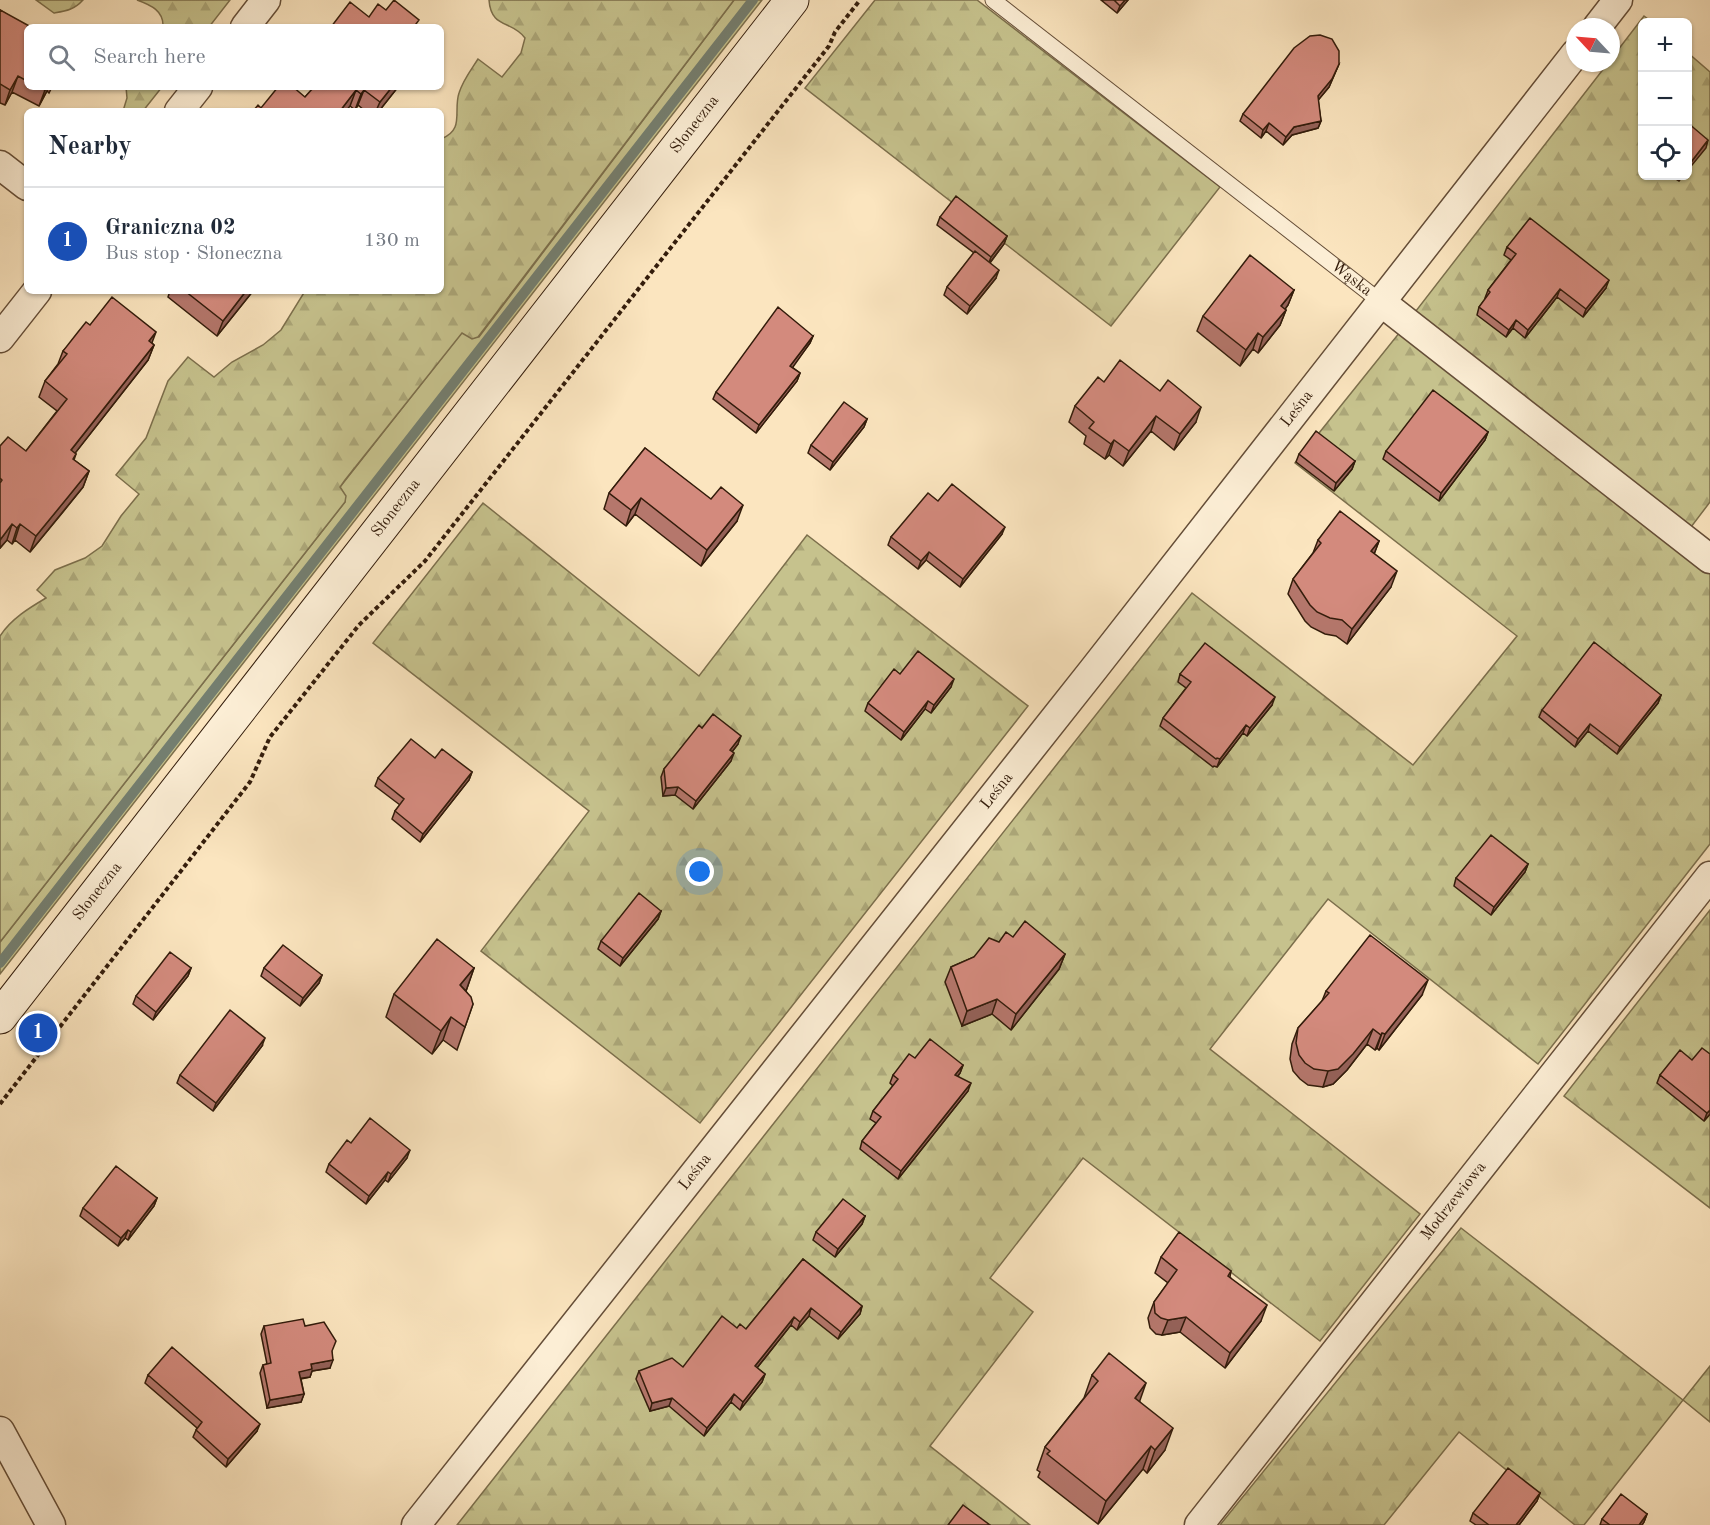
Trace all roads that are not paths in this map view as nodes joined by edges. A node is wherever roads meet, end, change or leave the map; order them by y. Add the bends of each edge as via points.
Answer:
1 (266, 0) edge
2 (792, 0) edge
3 (993, 0) edge
4 (1618, 0) edge
5 (1604, 18) edge
6 (247, 24) edge
7 (1566, 66) edge
8 (196, 90) edge
9 (181, 108) edge
10 (0, 165) edge
11 (24, 184) edge
12 (35, 294) edge
13 (1381, 302) junction
14 (0, 338) edge
15 (1710, 559) edge
16 (1710, 876) edge
17 (0, 1017) edge
18 (0, 1431) edge
19 (51, 1525) edge
20 (416, 1525) edge
21 (1199, 1525) edge

1 - 6 street
2 - 17 main road, Słoneczna
3 - 13 lane, Wąska
4 - 5 street
7 - 13 street, Leśna
8 - 9 street
10 - 11 street
12 - 14 street
13 - 15 street, Wąska
13 - 20 street, Leśna
16 - 21 street, Modrzewiowa
18 - 19 street

